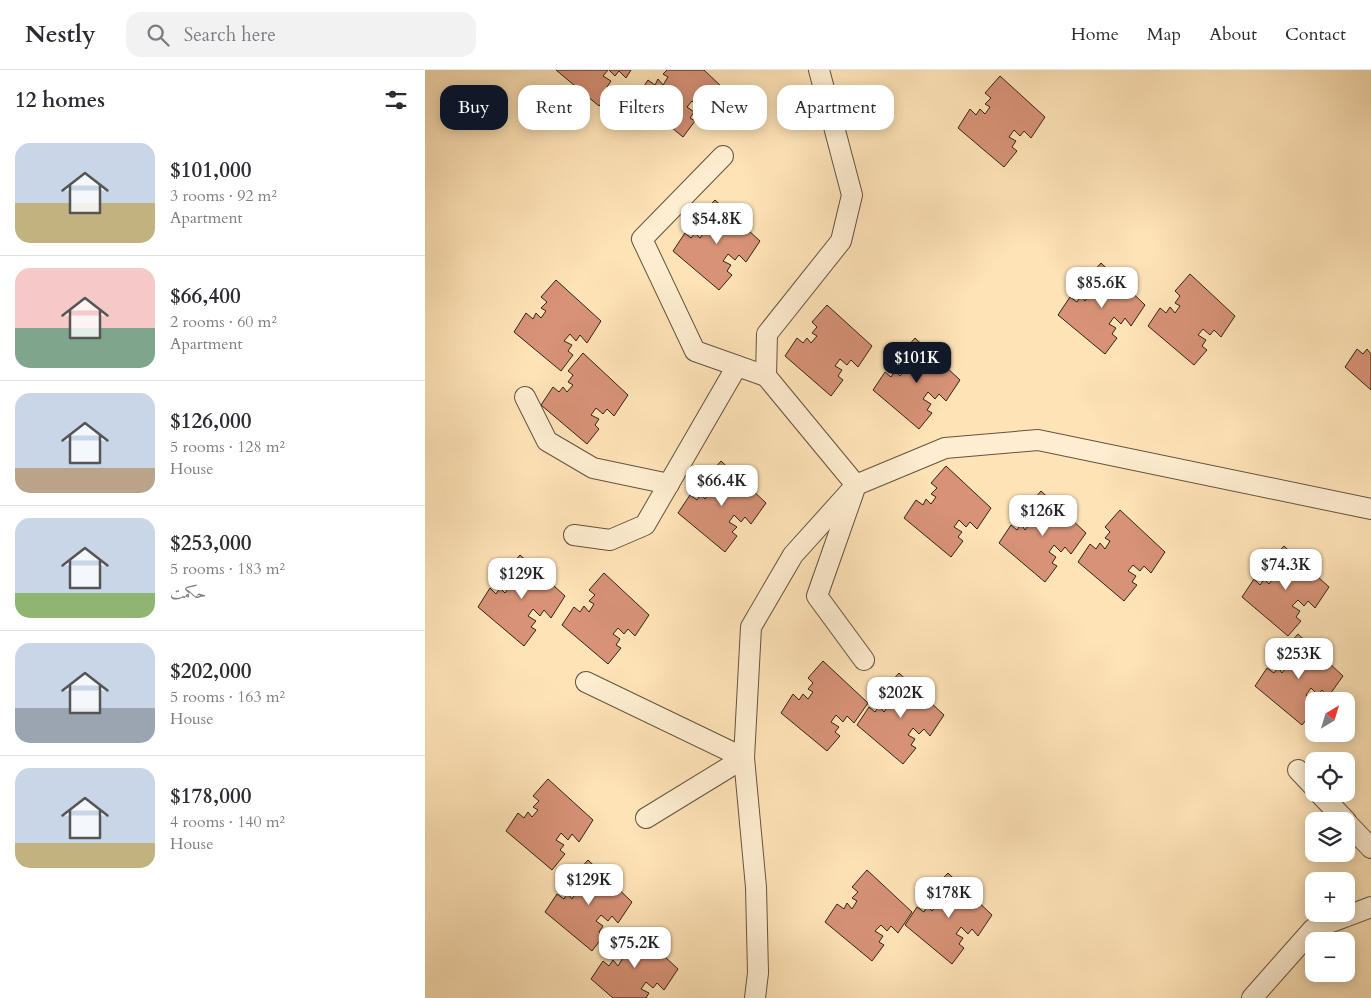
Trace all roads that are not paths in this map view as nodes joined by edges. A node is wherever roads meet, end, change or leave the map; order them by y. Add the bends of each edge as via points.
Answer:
1 (819, 70) edge
2 (723, 156) dead end
3 (737, 366) junction
4 (766, 376) junction
5 (525, 397) dead end
6 (669, 484) junction
7 (856, 486) junction
8 (1371, 509) edge
9 (574, 535) dead end
10 (864, 660) dead end
11 (587, 682) dead end
12 (745, 758) junction
13 (1298, 770) dead end
14 (1305, 777) edge
15 (1328, 802) edge
16 (1337, 812) edge
17 (647, 818) dead end
18 (1355, 831) edge
19 (1371, 848) edge
20 (1371, 907) edge
21 (755, 998) edge
22 (1252, 998) edge

1 - 4 street via 852,195 841,241 767,334
2 - 3 street via 642,239 695,351
3 - 4 street
3 - 6 street
4 - 7 street
5 - 6 street via 547,441 593,468
6 - 9 street via 645,525 610,540
7 - 8 street via 945,448 1038,440
7 - 10 street via 817,596
7 - 12 street via 793,555 751,627
11 - 12 street
12 - 17 street
12 - 21 street via 756,887 758,973
13 - 14 street
15 - 16 street
18 - 19 street
20 - 22 street via 1313,929

